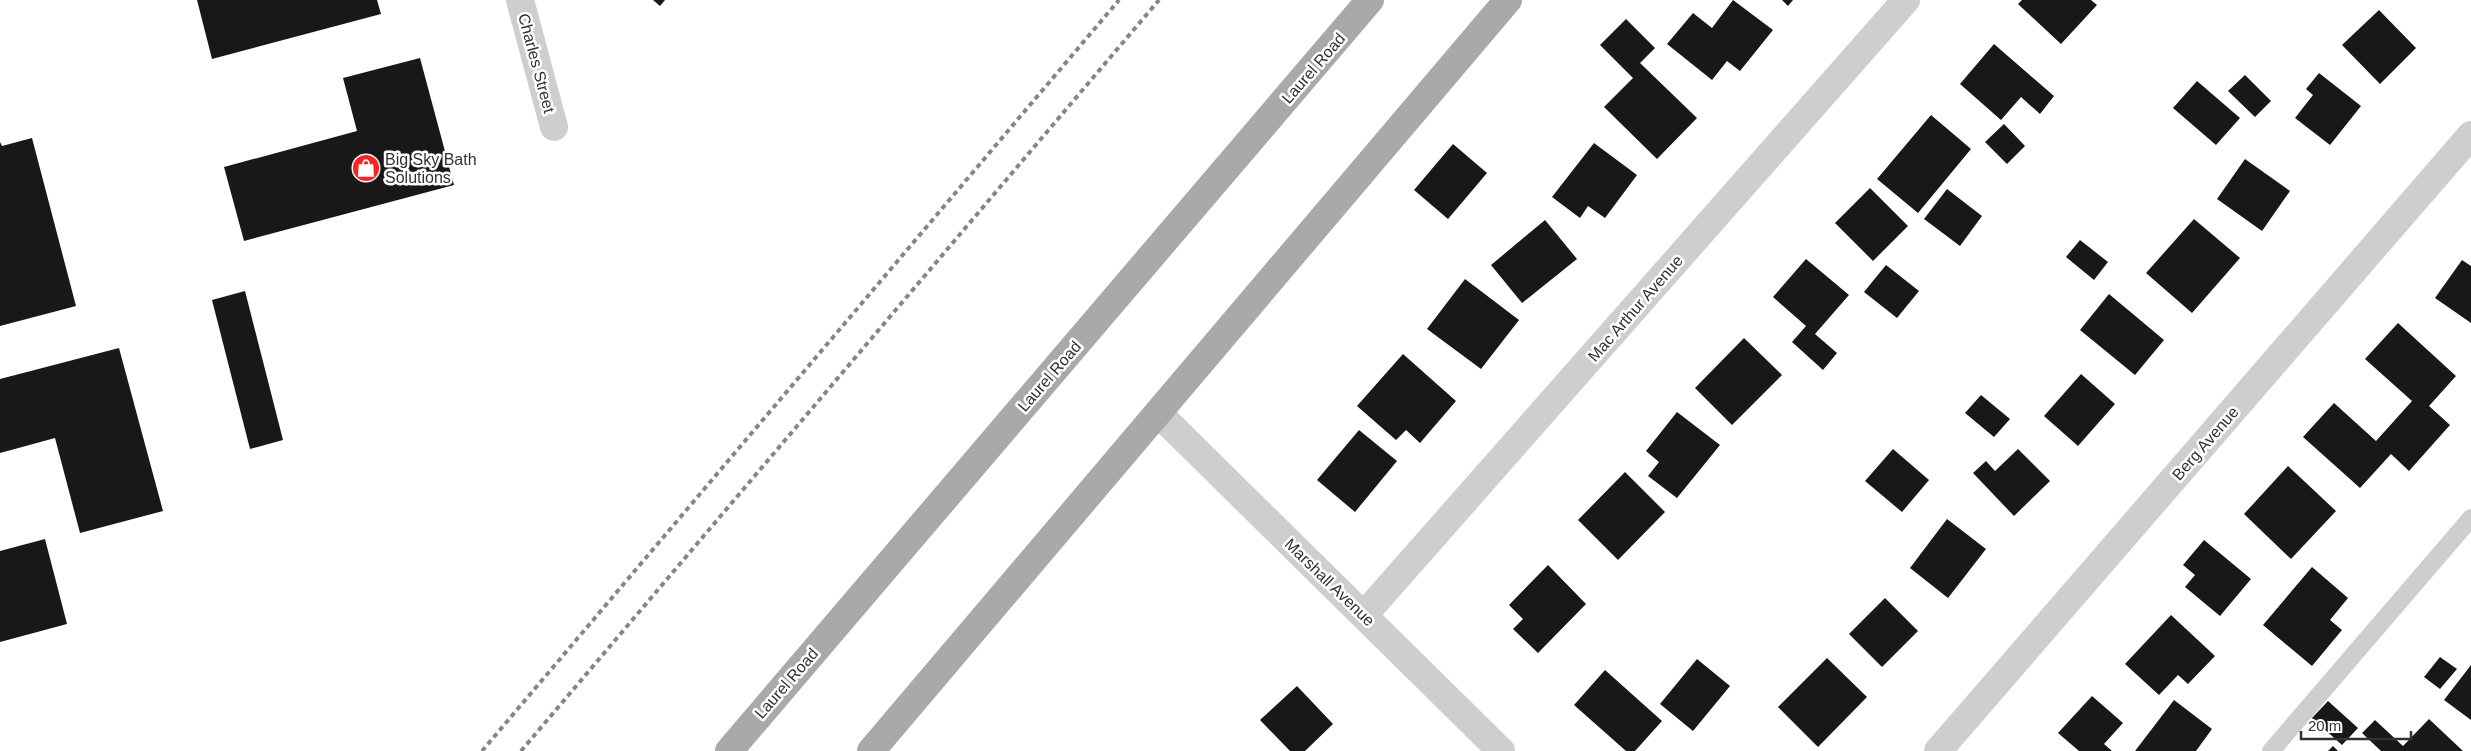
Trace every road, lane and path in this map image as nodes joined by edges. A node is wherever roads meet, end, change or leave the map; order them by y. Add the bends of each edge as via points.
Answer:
1 (520, 0) edge
2 (1370, 0) edge
3 (1508, 0) edge
4 (1906, 0) edge
5 (554, 127) dead end
6 (2471, 135) edge
7 (1158, 413) junction
8 (2471, 518) edge
9 (1364, 615) junction
10 (729, 751) edge
11 (871, 751) edge
12 (1501, 751) edge
13 (1938, 751) edge
14 (2271, 751) edge

1 - 5 street, Charles Street
2 - 10 main road, Laurel Road
3 - 7 main road
4 - 9 street, Mac Arthur Avenue
6 - 13 street, Berg Avenue
7 - 9 street, Marshall Avenue
7 - 11 main road
8 - 14 lane
9 - 12 street, Marshall Avenue

